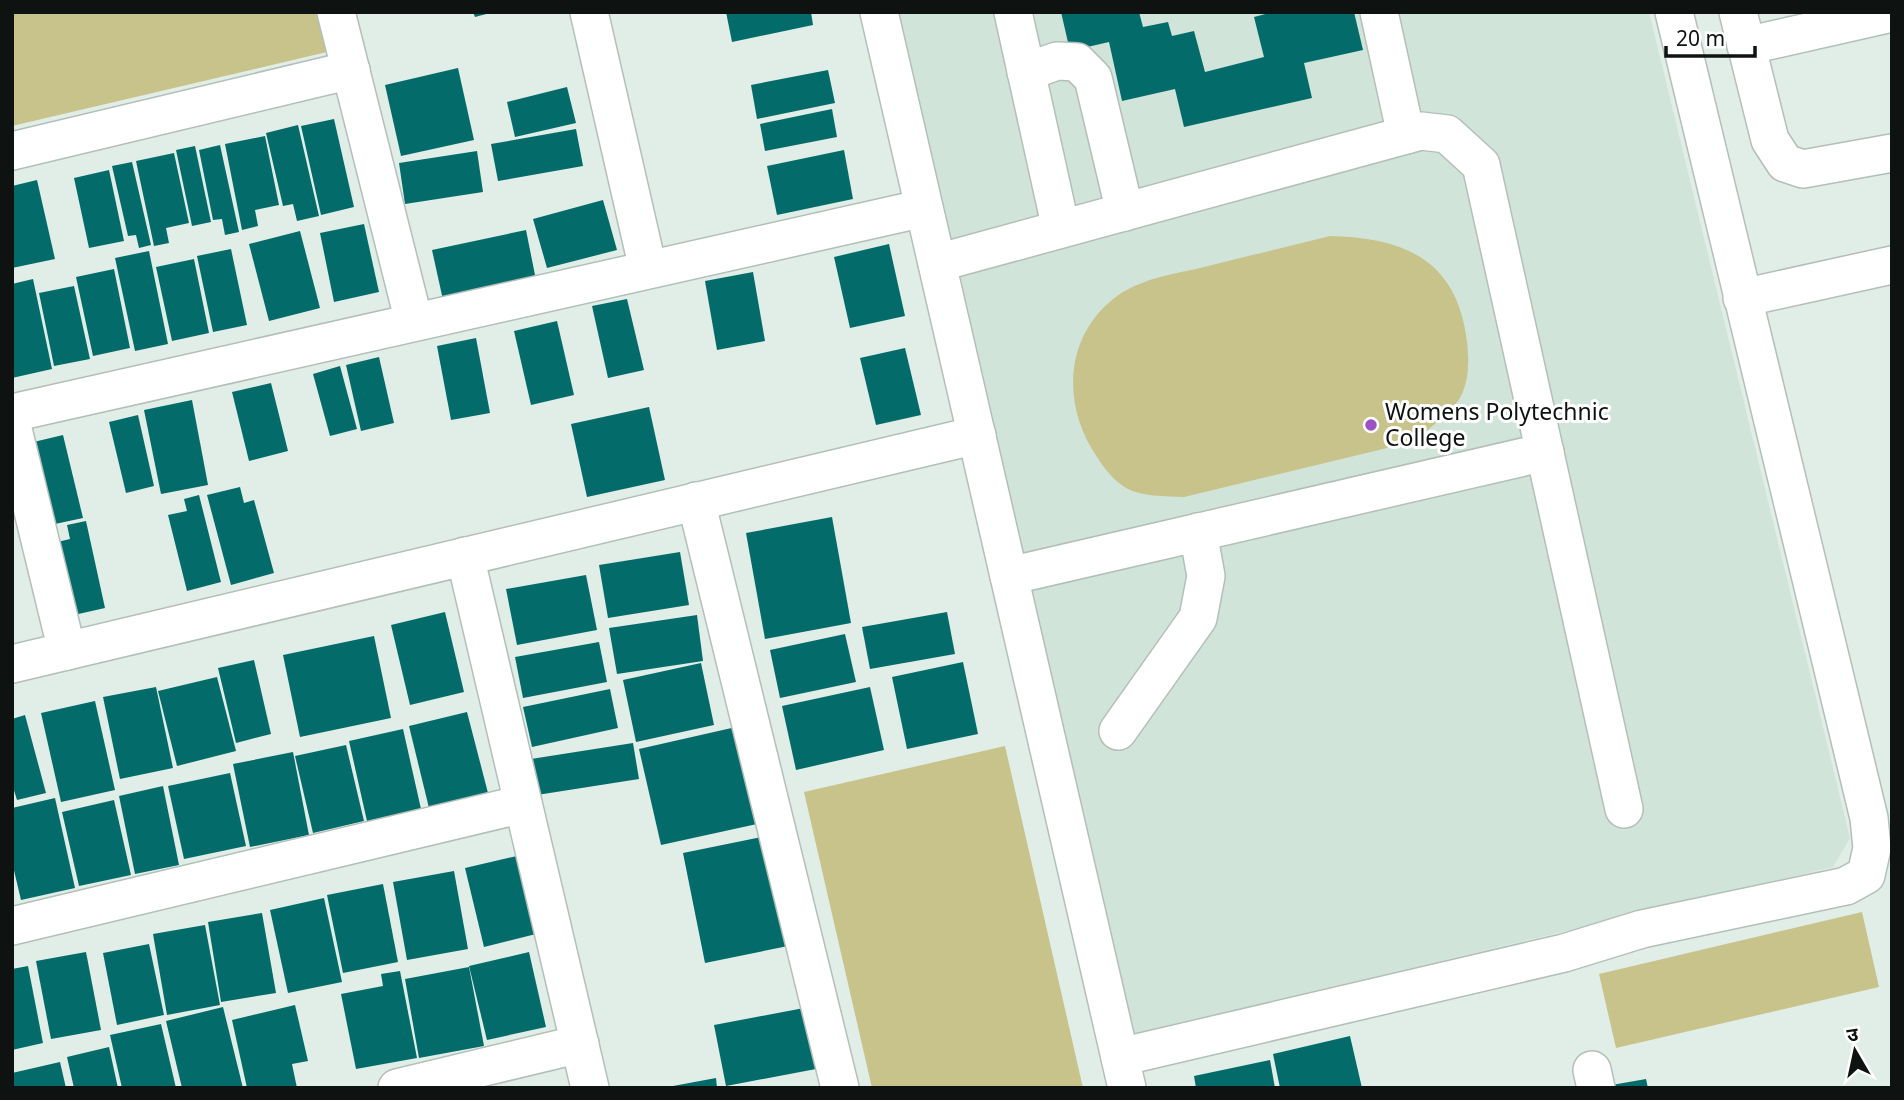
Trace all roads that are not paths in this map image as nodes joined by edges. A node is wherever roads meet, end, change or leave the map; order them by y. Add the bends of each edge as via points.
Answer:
1 (336, 12) edge
2 (589, 12) edge
3 (879, 12) edge
4 (1013, 12) edge
5 (1380, 12) edge
6 (1674, 12) edge
7 (1892, 13) edge
8 (1742, 29) edge
9 (351, 70) junction
10 (1026, 72) junction
11 (1406, 135) junction
12 (12, 151) edge
13 (1892, 153) edge
14 (924, 208) junction
15 (1125, 212) junction
16 (1061, 229) junction
17 (937, 263) junction
18 (1892, 265) edge
19 (648, 270) junction
20 (1742, 298) junction
21 (414, 322) junction
22 (12, 413) edge
23 (12, 425) edge
24 (977, 435) junction
25 (1545, 452) junction
26 (696, 501) junction
27 (1198, 532) junction
28 (465, 556) junction
29 (1009, 576) junction
30 (67, 651) junction
31 (12, 664) edge
32 (1118, 731) dead end
33 (523, 804) junction
34 (1624, 809) dead end
35 (12, 926) edge
36 (580, 1044) junction
37 (1124, 1072) edge
38 (397, 1088) edge
39 (590, 1088) edge
40 (840, 1088) edge

1 - 9 street
2 - 19 street
3 - 14 street
4 - 10 street
5 - 11 street
6 - 20 street
7 - 8 street
8 - 13 street via 1770,140 1785,163 1803,169
9 - 12 street
9 - 21 street
10 - 15 street via 1056,61 1077,62 1093,78
10 - 16 street
11 - 15 street
11 - 25 street via 1421,131 1447,134 1481,165
14 - 17 street
14 - 19 street
15 - 16 street
16 - 17 street
17 - 24 street
18 - 20 street
19 - 21 street
20 - 37 street via 1869,818 1872,848 1866,875 1846,886 1642,929
21 - 22 street
23 - 30 street
24 - 26 street
24 - 29 street
25 - 27 street
25 - 34 street
26 - 28 street
26 - 40 street
27 - 29 street
27 - 32 street via 1206,576 1198,618
28 - 30 street
28 - 33 street
29 - 37 street
30 - 31 street
33 - 35 street
33 - 36 street
36 - 38 street
36 - 39 street

